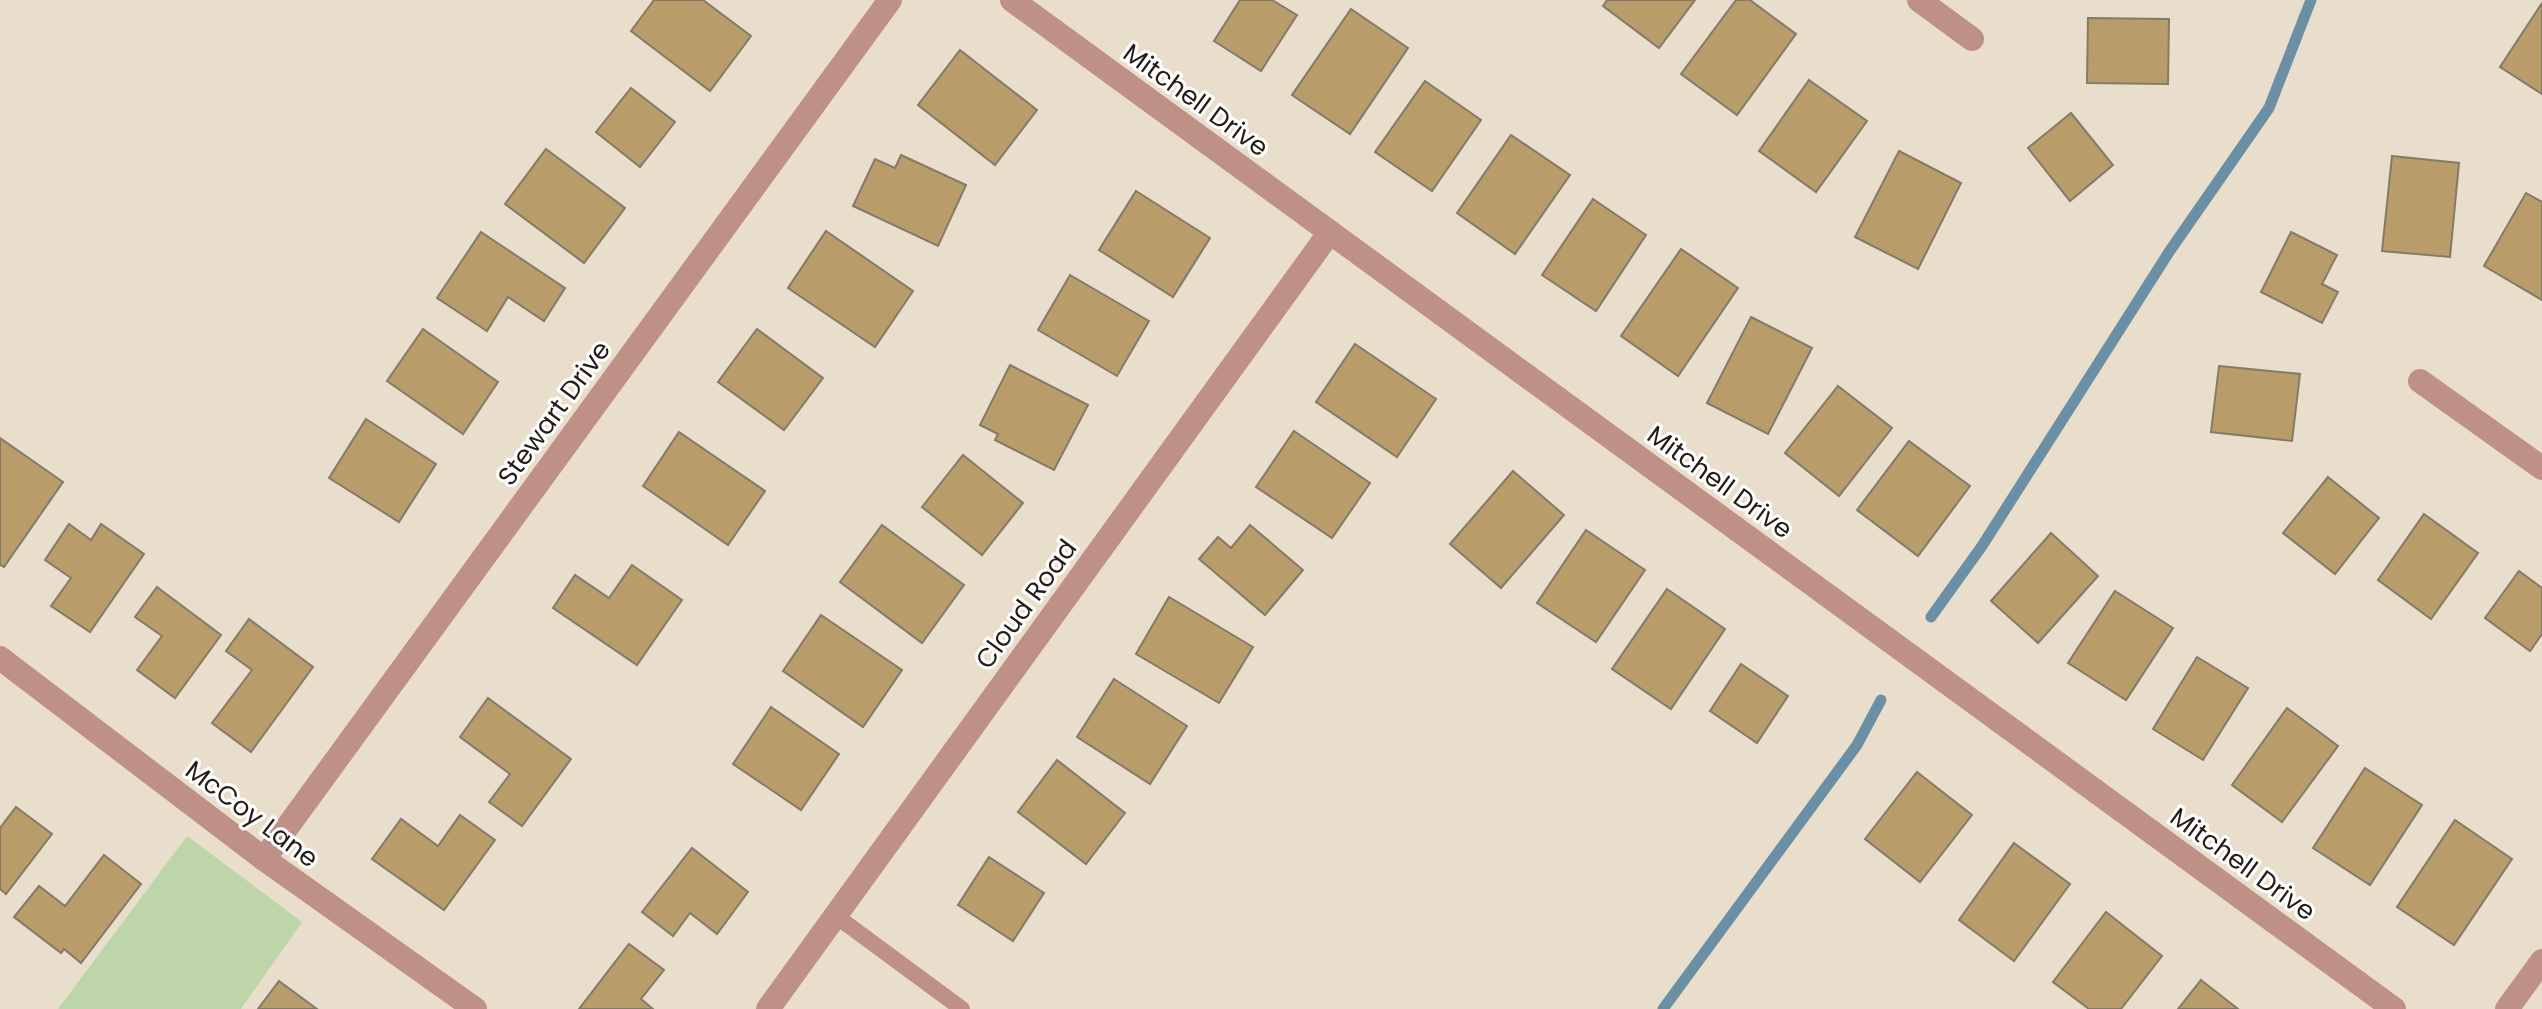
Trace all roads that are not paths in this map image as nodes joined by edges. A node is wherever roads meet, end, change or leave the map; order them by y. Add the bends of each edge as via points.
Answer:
1 (890, 0) edge
2 (1012, 0) edge
3 (1919, 0) edge
4 (1972, 39) dead end
5 (1330, 232) junction
6 (2420, 381) dead end
7 (2542, 468) edge
8 (0, 658) edge
9 (264, 859) junction
10 (836, 916) junction
11 (2542, 961) edge
12 (475, 1009) edge
13 (768, 1009) edge
14 (962, 1009) edge
15 (2394, 1009) edge
16 (2507, 1009) edge

1 - 9 street, Stewart Drive
2 - 5 street, Mitchell Drive
3 - 4 street
5 - 10 street, Cloud Road
5 - 15 street, Mitchell Drive
6 - 7 street
8 - 9 street, McCoy Lane
9 - 12 street, McCoy Lane
10 - 13 street, Cloud Road
10 - 14 lane
11 - 16 street

